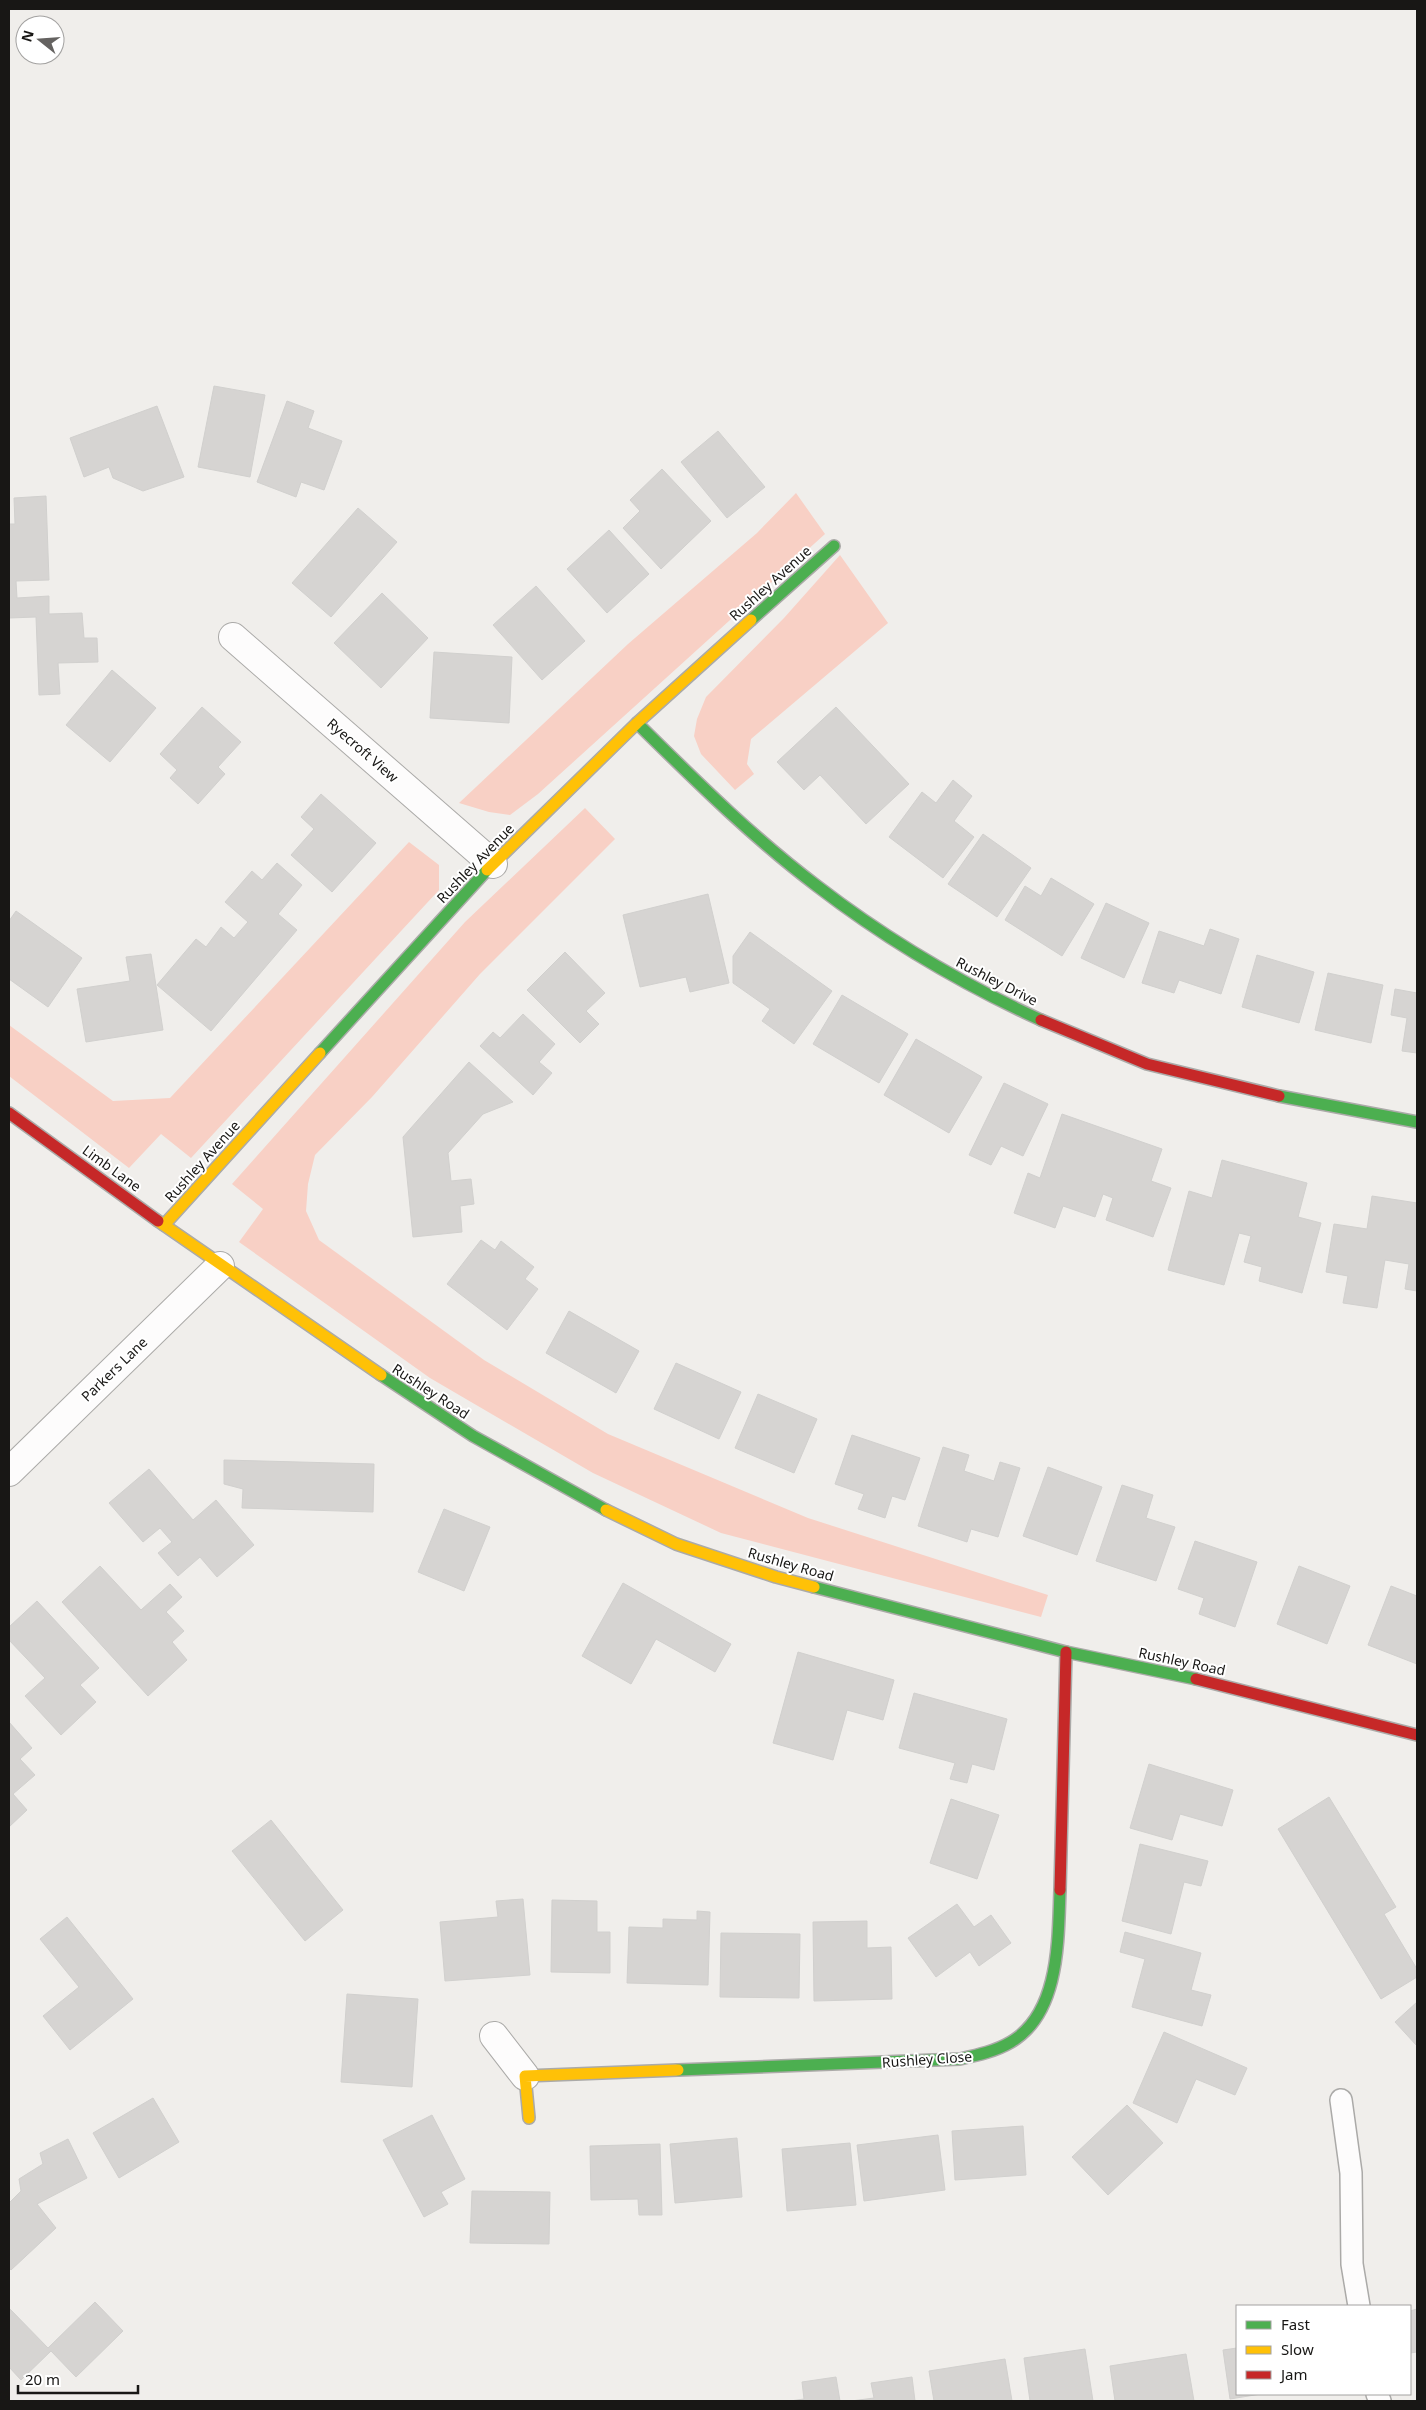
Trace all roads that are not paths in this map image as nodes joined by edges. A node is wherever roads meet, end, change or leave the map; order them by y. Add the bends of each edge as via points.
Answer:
1 (834, 546) dead end
2 (233, 637) dead end
3 (637, 723) junction
4 (492, 864) junction
5 (9, 1113) edge
6 (1417, 1122) edge
7 (164, 1225) junction
8 (220, 1266) junction
9 (9, 1472) edge
10 (1066, 1652) junction
11 (1417, 1735) edge
12 (494, 2036) dead end
13 (525, 2076) junction
14 (1341, 2100) dead end
15 (529, 2118) dead end
16 (1359, 2305) edge

1 - 3 street, Rushley Avenue
2 - 4 street, Ryecroft View
3 - 4 street, Rushley Avenue
3 - 6 street, Rushley Drive via 785,861 850,910 939,968 1018,1010 1096,1044 1173,1072
4 - 7 street, Rushley Avenue
5 - 7 street, Limb Lane
7 - 8 street, Limb Lane
8 - 9 street, Parkers Lane
8 - 10 street, Rushley Road via 473,1436 602,1508 676,1544 776,1577
10 - 11 street, Rushley Road via 1238,1688
10 - 13 street, Rushley Close via 1058,1928 1049,1994 1037,2017 1019,2038 995,2052 960,2060
12 - 13 street
13 - 15 street
14 - 16 lane via 1352,2173 1352,2264

